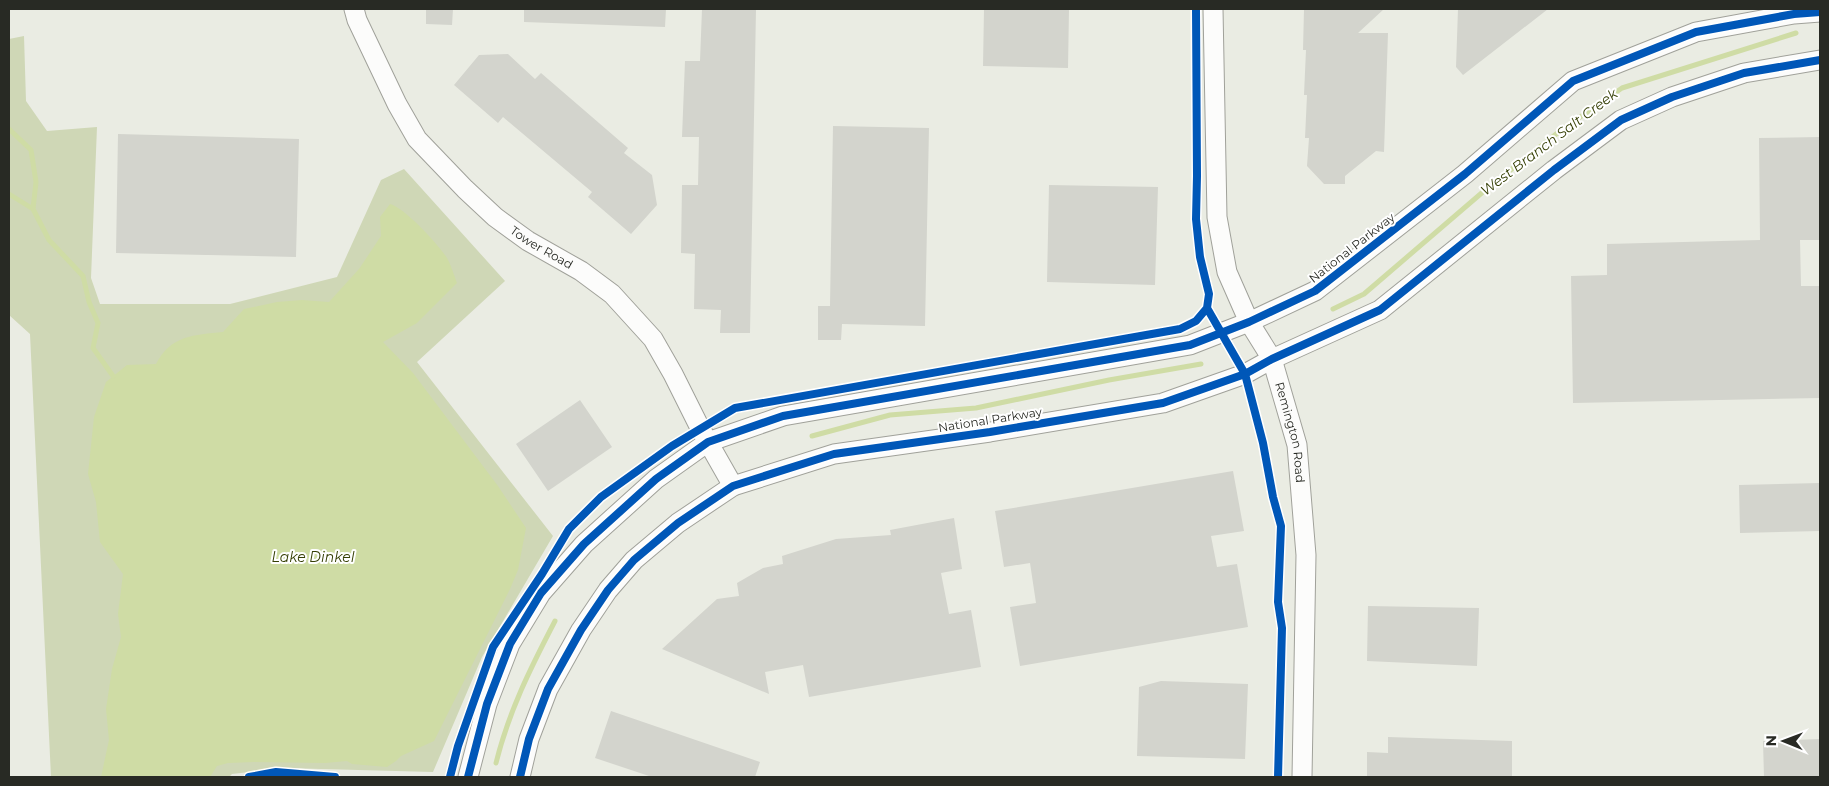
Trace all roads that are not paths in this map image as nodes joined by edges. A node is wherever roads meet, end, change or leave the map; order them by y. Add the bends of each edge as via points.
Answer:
1 (354, 9) edge
2 (1213, 9) edge
3 (1820, 12) edge
4 (1820, 60) edge
5 (1249, 322) junction
6 (1272, 359) junction
7 (708, 442) junction
8 (733, 486) junction
9 (468, 777) edge
10 (520, 777) edge
11 (1302, 777) edge

1 - 7 street, Tower Road via 397,104 417,139 495,217 612,294 653,339
2 - 5 street, Remington Road via 1216,217 1228,272
3 - 5 street, National Parkway via 1696,32 1574,81 1465,174 1315,292
4 - 6 street, National Parkway via 1744,73 1672,97 1621,120 1380,310
5 - 6 street, Remington Road
5 - 7 street, National Parkway via 1190,345 783,416
6 - 8 street, National Parkway via 1245,374 1163,403 834,454
6 - 11 street, Remington Road via 1297,445 1306,555
7 - 8 street, Tower Road
7 - 9 street, National Parkway via 656,479 584,544 541,593 510,644 487,704
8 - 10 street, National Parkway via 678,523 634,560 608,590 548,689 529,739

